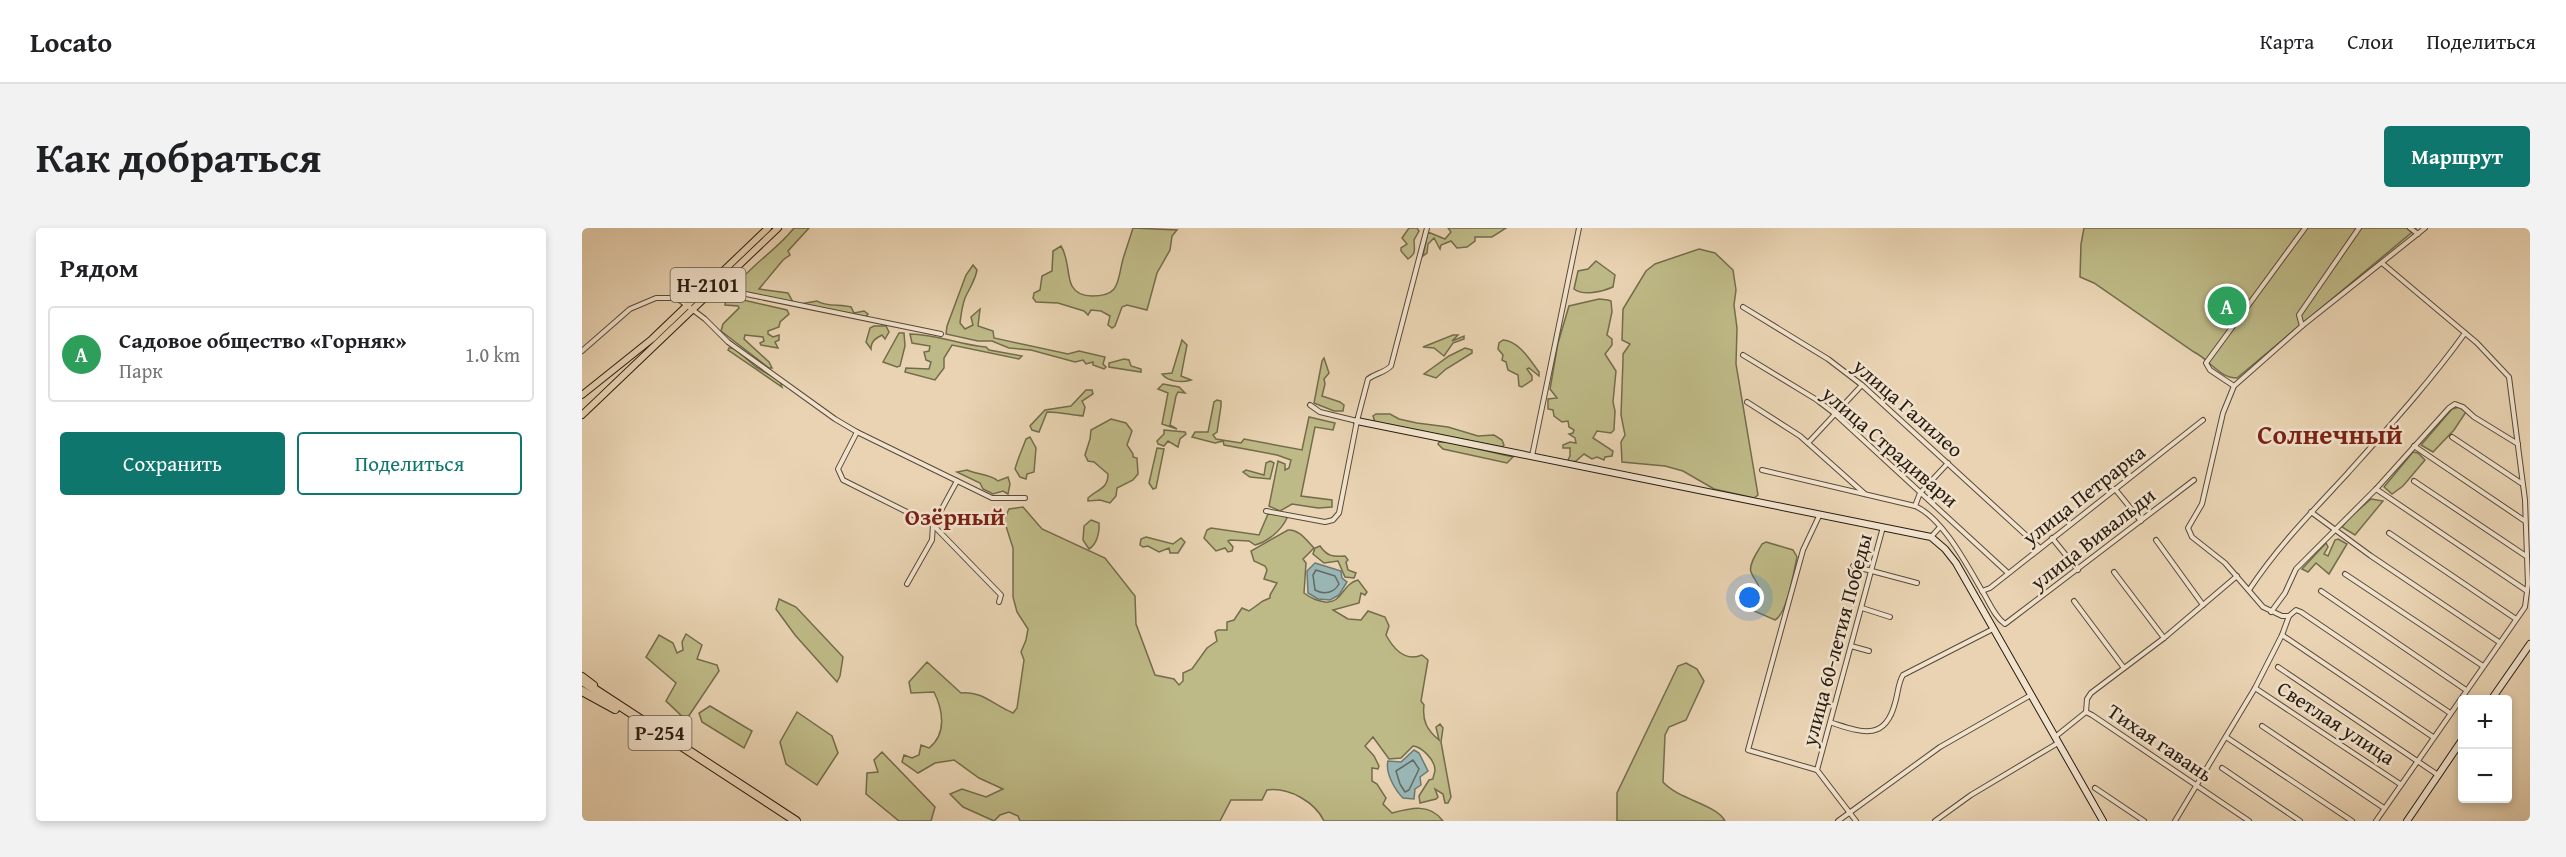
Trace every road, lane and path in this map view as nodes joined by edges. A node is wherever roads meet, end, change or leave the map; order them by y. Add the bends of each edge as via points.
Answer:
1 (768, 228) edge
2 (777, 228) edge
3 (1427, 228) edge
4 (1579, 228) edge
5 (2305, 228) edge
6 (2359, 228) edge
7 (2410, 228) edge
8 (2425, 228) edge
9 (2418, 234) junction
10 (2382, 263) junction
11 (722, 282) junction
12 (687, 305) junction
13 (1743, 307) dead end
14 (693, 310) junction
15 (2302, 326) junction
16 (2465, 333) junction
17 (941, 334) dead end
18 (582, 351) edge
19 (1743, 354) dead end
20 (1862, 385) junction
21 (2234, 386) junction
22 (582, 395) edge
23 (1747, 402) dead end
24 (1310, 405) dead end
25 (1834, 413) junction
26 (582, 417) edge
27 (2203, 420) dead end
28 (1357, 421) junction
29 (857, 432) junction
30 (2452, 436) dead end
31 (1808, 443) junction
32 (2518, 444) junction
33 (2414, 447) junction
34 (1533, 456) junction
35 (1948, 463) junction
36 (1762, 470) dead end
37 (2194, 480) dead end
38 (957, 481) junction
39 (2414, 481) dead end
40 (2521, 483) junction
41 (2115, 489) junction
42 (2376, 489) junction
43 (1920, 493) junction
44 (1865, 494) junction
45 (1024, 498) dead end
46 (1914, 506) junction
47 (1266, 511) dead end
48 (2311, 512) junction
49 (1820, 514) junction
50 (2141, 521) junction
51 (2526, 522) junction
52 (933, 525) junction
53 (1884, 526) junction
54 (1940, 526) junction
55 (2334, 530) junction
56 (2389, 533) dead end
57 (1931, 537) junction
58 (2052, 538) junction
59 (2156, 540) dead end
60 (2040, 548) junction
61 (2527, 556) junction
62 (1853, 566) dead end
63 (2078, 570) junction
64 (1871, 571) junction
65 (2114, 572) dead end
66 (2008, 573) junction
67 (2345, 574) dead end
68 (2236, 576) junction
69 (1917, 583) dead end
70 (907, 584) dead end
71 (2249, 590) junction
72 (1982, 591) junction
73 (2321, 591) dead end
74 (2527, 591) junction
75 (2074, 601) dead end
76 (999, 602) dead end
77 (2203, 605) junction
78 (1862, 608) junction
79 (2271, 612) junction
80 (1890, 616) dead end
81 (2289, 616) junction
82 (2516, 619) junction
83 (1994, 628) junction
84 (2282, 635) junction
85 (2164, 638) junction
86 (2499, 642) junction
87 (2530, 644) edge
88 (1851, 646) junction
89 (1869, 651) dead end
90 (2483, 666) junction
91 (2278, 667) dead end
92 (2124, 668) junction
93 (582, 676) edge
94 (582, 681) edge
95 (2254, 688) junction
96 (2466, 690) junction
97 (582, 691) edge
98 (2031, 695) junction
99 (2494, 695) edge
100 (2086, 712) junction
101 (2450, 713) junction
102 (1832, 723) junction
103 (2262, 726) dead end
104 (2433, 736) junction
105 (2226, 737) junction
106 (2057, 739) junction
107 (2458, 747) edge
108 (2417, 761) junction
109 (2222, 768) dead end
110 (1817, 770) junction
111 (2438, 775) junction
112 (738, 784) junction
113 (2400, 784) junction
114 (2195, 786) junction
115 (2095, 788) dead end
116 (2384, 808) junction
117 (1849, 812) junction
118 (796, 821) edge
119 (1838, 821) edge
120 (1856, 821) edge
121 (1935, 821) edge
122 (2103, 821) edge
123 (2144, 821) edge
124 (2175, 821) edge
125 (2249, 821) edge
126 (2300, 821) edge
127 (2352, 821) edge
128 (2376, 821) edge
129 (2406, 821) edge

1 - 12 main road, Н-2101
2 - 11 main road
3 - 28 street via 1391,366 1368,379
4 - 34 street
5 - 21 street via 2206,363
6 - 15 street via 2299,315
7 - 9 street
8 - 9 street
9 - 10 street
10 - 15 street
10 - 16 street
11 - 14 main road
11 - 17 street via 736,292
12 - 14 street
12 - 18 street via 668,296 642,302
12 - 22 main road, Н-2101
13 - 20 street, улица Галилео via 1828,359
14 - 26 main road
14 - 29 street via 728,342
15 - 21 street
16 - 32 street via 2507,372
16 - 48 street via 2431,380
19 - 25 street, улица Страдивари
20 - 25 street
20 - 35 street, улица Галилео
21 - 68 street via 2223,413 2202,504 2188,528 2192,537
23 - 31 street
24 - 28 street via 1320,412
25 - 31 street
25 - 43 street, улица Страдивари
27 - 41 street, улица Петрарка
28 - 34 street
28 - 47 street via 1339,513 1334,520 1325,522
29 - 38 street
29 - 52 street via 838,469 843,480
30 - 40 street
31 - 44 street
32 - 33 street via 2455,404
32 - 40 street
33 - 42 street
33 - 51 street
34 - 49 street
35 - 43 street
35 - 60 street, улица Галилео
36 - 44 street
37 - 50 street, улица Вивальди
38 - 45 street via 992,498
38 - 52 street
39 - 61 street
40 - 51 street
41 - 50 street
41 - 58 street, улица Петрарка
42 - 55 street
42 - 74 street
43 - 46 street
43 - 66 street, улица Страдивари
44 - 46 street
46 - 54 street via 1929,513
48 - 55 street
48 - 71 street via 2271,556
49 - 53 street
49 - 110 street via 1803,550 1748,750
50 - 63 street, улица Вивальди
51 - 61 street
52 - 70 street via 932,540
52 - 76 street via 1001,595
53 - 57 street
53 - 64 street, улица 60-летия Победы
54 - 57 street
54 - 72 street
55 - 79 street via 2296,569
55 - 86 street
56 - 82 street
57 - 83 street via 1956,563
58 - 60 street, улица Петрарка
58 - 63 street
59 - 77 street
60 - 66 street, улица Петрарка
61 - 74 street
62 - 64 street
63 - 72 street, улица Вивальди via 2005,624
64 - 69 street
64 - 78 street, улица 60-летия Победы
65 - 85 street
66 - 72 street, улица Петрарка
67 - 90 street
68 - 71 street
68 - 77 street
71 - 79 street
73 - 96 street
74 - 82 street via 2525,607
75 - 92 street
77 - 85 street
78 - 80 street
78 - 88 street, улица 60-летия Победы
79 - 81 street
81 - 84 street
81 - 101 street via 2296,610 2301,612
82 - 86 street
83 - 98 street
83 - 102 street via 1903,675 1892,714 1876,730 1864,732
84 - 95 street
84 - 104 street
85 - 92 street
86 - 90 street
87 - 99 street
88 - 89 street
88 - 102 street, улица 60-летия Победы
90 - 96 street
91 - 108 street
92 - 100 street via 2091,693
93 - 112 main road
94 - 112 highway, Р-254
95 - 105 street
95 - 113 street, Светлая улица
96 - 101 street
97 - 112 highway, Р-254
98 - 106 street
98 - 117 street via 1940,747
100 - 106 street, Тихая гавань
100 - 114 street, Тихая гавань
101 - 104 street
102 - 110 street, улица 60-летия Победы
103 - 116 street
104 - 108 street
105 - 114 street
105 - 127 street
106 - 121 street, Тихая гавань
106 - 122 street
107 - 111 street
108 - 111 street
108 - 113 street
109 - 126 street
110 - 117 street, улица 60-летия Победы
111 - 129 street
112 - 118 highway, Р-254
113 - 116 street
114 - 124 street
114 - 125 street, Тихая гавань
115 - 123 street
116 - 128 street
117 - 119 street
117 - 120 street, улица 60-летия Победы

